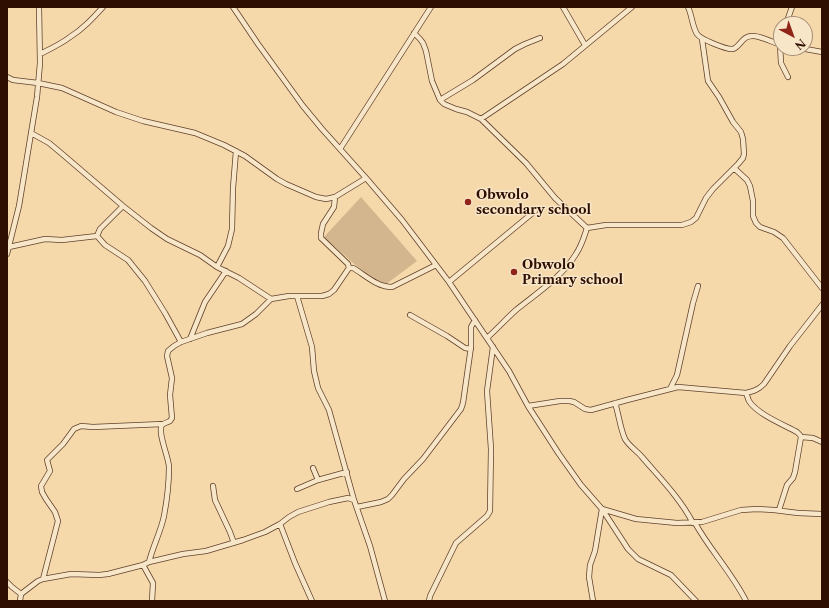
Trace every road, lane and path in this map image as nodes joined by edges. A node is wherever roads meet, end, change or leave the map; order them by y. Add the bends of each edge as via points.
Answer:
1 (40, 7) edge
2 (103, 7) edge
3 (233, 7) edge
4 (431, 7) edge
5 (563, 7) edge
6 (632, 7) edge
7 (688, 7) edge
8 (414, 33) junction
9 (540, 38) dead end
10 (702, 39) junction
11 (773, 42) edge
12 (586, 45) junction
13 (40, 54) junction
14 (781, 56) edge
15 (7, 77) edge
16 (788, 77) dead end
17 (38, 83) junction
18 (440, 100) junction
19 (481, 119) junction
20 (31, 133) junction
21 (340, 149) junction
22 (236, 151) junction
23 (734, 168) junction
24 (366, 178) junction
25 (335, 197) junction
26 (123, 206) junction
27 (535, 211) dead end
28 (587, 228) junction
29 (98, 236) junction
30 (9, 247) junction
31 (7, 254) edge
32 (436, 264) junction
33 (217, 267) junction
34 (349, 268) junction
35 (226, 271) junction
36 (449, 282) junction
37 (698, 286) dead end
38 (822, 288) edge
39 (297, 296) junction
40 (271, 299) junction
41 (822, 305) edge
42 (410, 315) dead end
43 (475, 320) junction
44 (488, 338) junction
45 (190, 339) junction
46 (181, 342) junction
47 (493, 347) junction
48 (471, 349) junction
49 (670, 389) junction
50 (746, 393) junction
51 (615, 403) junction
52 (528, 406) junction
53 (163, 424) junction
54 (801, 437) junction
55 (822, 442) edge
56 (313, 468) dead end
57 (347, 472) junction
58 (318, 480) junction
59 (213, 486) dead end
60 (296, 489) dead end
61 (354, 500) junction
62 (356, 507) junction
63 (602, 509) junction
64 (779, 510) junction
65 (822, 514) edge
66 (694, 523) junction
67 (280, 524) junction
68 (234, 543) junction
69 (149, 562) junction
70 (143, 565) junction
71 (43, 579) junction
72 (7, 582) edge
73 (21, 594) junction
74 (20, 601) edge
75 (152, 601) edge
76 (312, 601) edge
77 (385, 601) edge
78 (429, 601) edge
79 (593, 601) edge
80 (696, 601) edge
81 (746, 601) edge

1 - 13 street
2 - 13 street via 71,37
3 - 21 street via 303,106
4 - 8 street
5 - 12 street
6 - 12 street
7 - 10 street via 694,29
8 - 18 street via 423,43 432,81
8 - 21 street
9 - 18 street via 515,49 473,80
10 - 11 street via 726,49 733,49 744,39 755,36
10 - 23 street via 708,81 743,139 743,158
12 - 19 street
13 - 17 street
14 - 16 street
15 - 17 street
17 - 20 street
17 - 22 street via 62,88 116,112 195,133
18 - 19 street
19 - 28 street via 526,163 554,198
20 - 26 street via 62,153
20 - 30 street via 20,206
21 - 24 street
22 - 25 street via 286,184 316,197
22 - 33 street via 232,229 228,246
23 - 28 street via 713,189 691,222 682,225 606,225
23 - 38 street via 750,186 756,223 783,238
24 - 25 street
24 - 32 street
25 - 34 street via 334,207 323,224 321,238
26 - 29 street via 100,229
26 - 33 street via 151,228
27 - 36 street
28 - 44 street via 584,239 570,262
29 - 30 street via 45,239
29 - 46 street via 105,245 133,265
30 - 31 street
32 - 34 street via 392,287 381,286
32 - 36 street
33 - 35 street
34 - 39 street via 334,290 328,294
35 - 40 street
35 - 45 street via 205,302
36 - 43 street
37 - 49 street via 677,375
39 - 40 street
39 - 57 street via 312,347 318,388 329,410
40 - 45 street via 242,324
41 - 50 street via 764,384 755,391
42 - 48 street via 465,348
43 - 44 street
43 - 48 street via 471,327
44 - 47 street
45 - 46 street
46 - 53 street via 168,351 172,378 172,418
47 - 52 street
47 - 78 street via 487,391 491,449 490,511 456,543
48 - 62 street via 463,403 458,414 388,499
49 - 50 street via 678,387
49 - 51 street
50 - 54 street via 756,409 797,432
51 - 52 street via 591,410 569,401
51 - 66 street via 626,440 665,483
52 - 63 street via 581,485
53 - 69 street via 161,430 169,465 167,498
53 - 71 street via 81,426 74,429 47,460 50,471 41,486 42,492 58,521
54 - 55 street
54 - 64 street via 795,472
56 - 58 street
57 - 58 street
57 - 61 street
58 - 60 street
59 - 68 street via 216,500
61 - 62 street
61 - 67 street via 348,498 298,512
62 - 77 street
63 - 66 street via 646,521
63 - 79 street via 590,565
63 - 80 street via 638,560 671,575
64 - 65 street
64 - 66 street via 741,510
66 - 81 street via 740,588
67 - 68 street
67 - 76 street
68 - 69 street
69 - 70 street
70 - 71 street via 108,574 71,574
70 - 75 street via 153,583
71 - 73 street
72 - 73 street
73 - 74 street

